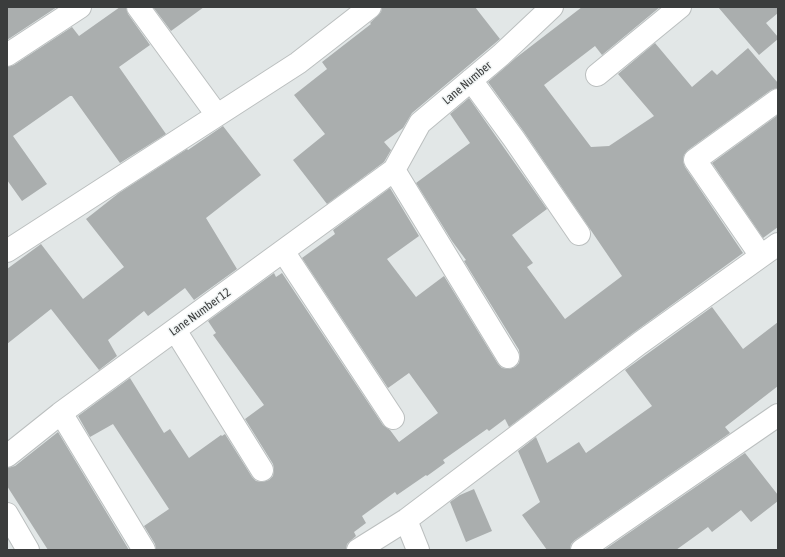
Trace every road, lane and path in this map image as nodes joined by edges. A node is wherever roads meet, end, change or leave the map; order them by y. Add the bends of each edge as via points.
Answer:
1 (80, 7) edge
2 (138, 7) edge
3 (370, 7) edge
4 (552, 7) edge
5 (680, 7) edge
6 (7, 55) edge
7 (597, 75) dead end
8 (471, 80) junction
9 (778, 100) edge
10 (216, 115) junction
11 (394, 170) junction
12 (579, 234) dead end
13 (778, 244) edge
14 (7, 251) edge
15 (283, 251) junction
16 (761, 256) junction
17 (175, 330) junction
18 (508, 357) dead end
19 (61, 413) junction
20 (778, 415) edge
21 (393, 418) dead end
22 (7, 456) edge
23 (262, 470) dead end
24 (7, 514) edge
25 (406, 520) junction
26 (28, 550) edge
27 (144, 550) edge
28 (358, 550) edge
29 (418, 550) edge
30 (582, 550) edge

1 - 6 street
2 - 10 street
3 - 10 street via 298,62
4 - 8 street, Lane Number
5 - 7 street
8 - 11 street, Lane Number via 420,122
8 - 12 street
9 - 16 street via 695,160
10 - 14 street
11 - 15 street, Lane Number 12
11 - 18 street
13 - 16 street
15 - 17 street, Lane Number 12
15 - 21 street
16 - 25 street via 640,343
17 - 19 street, Lane Number 12
17 - 23 street
19 - 22 street, Lane Number 12
19 - 27 street
20 - 30 street
24 - 26 street
25 - 28 street
25 - 29 street

